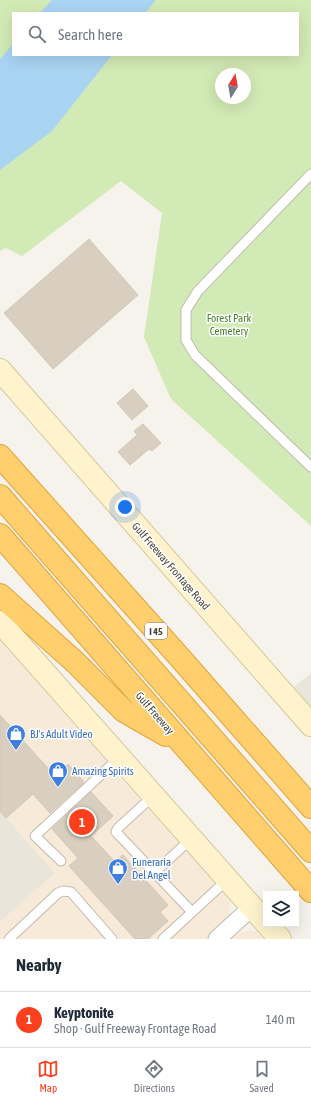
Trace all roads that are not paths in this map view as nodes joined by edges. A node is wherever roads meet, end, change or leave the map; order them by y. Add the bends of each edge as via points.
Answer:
1 (311, 174) edge
2 (0, 370) edge
3 (0, 456) edge
4 (311, 467) edge
5 (0, 496) edge
6 (0, 535) edge
7 (0, 595) edge
8 (0, 622) edge
9 (311, 725) edge
10 (180, 742) junction
11 (120, 757) junction
12 (154, 796) junction
13 (311, 807) edge
14 (192, 838) junction
15 (311, 851) edge
16 (61, 861) dead end
17 (154, 873) junction
18 (228, 879) junction
19 (311, 891) edge
20 (192, 912) junction
21 (262, 918) edge
22 (9, 939) edge
23 (112, 939) edge
24 (163, 939) edge
25 (217, 939) edge
26 (280, 939) edge

1 - 4 lane via 198,291 186,310 186,340 195,355
2 - 9 main road, Gulf Freeway Frontage Road
3 - 13 highway, I 45
5 - 15 highway
6 - 10 highway, Gulf Freeway
7 - 10 highway via 75,662 124,711
8 - 11 main road
10 - 19 highway, Gulf Freeway
11 - 12 main road
11 - 16 lane via 36,836
12 - 14 main road
12 - 17 lane via 116,832
14 - 17 lane
14 - 18 main road
17 - 20 lane
18 - 20 lane
18 - 21 main road
20 - 24 lane
21 - 25 street
21 - 26 main road
22 - 23 lane via 63,891 71,892

